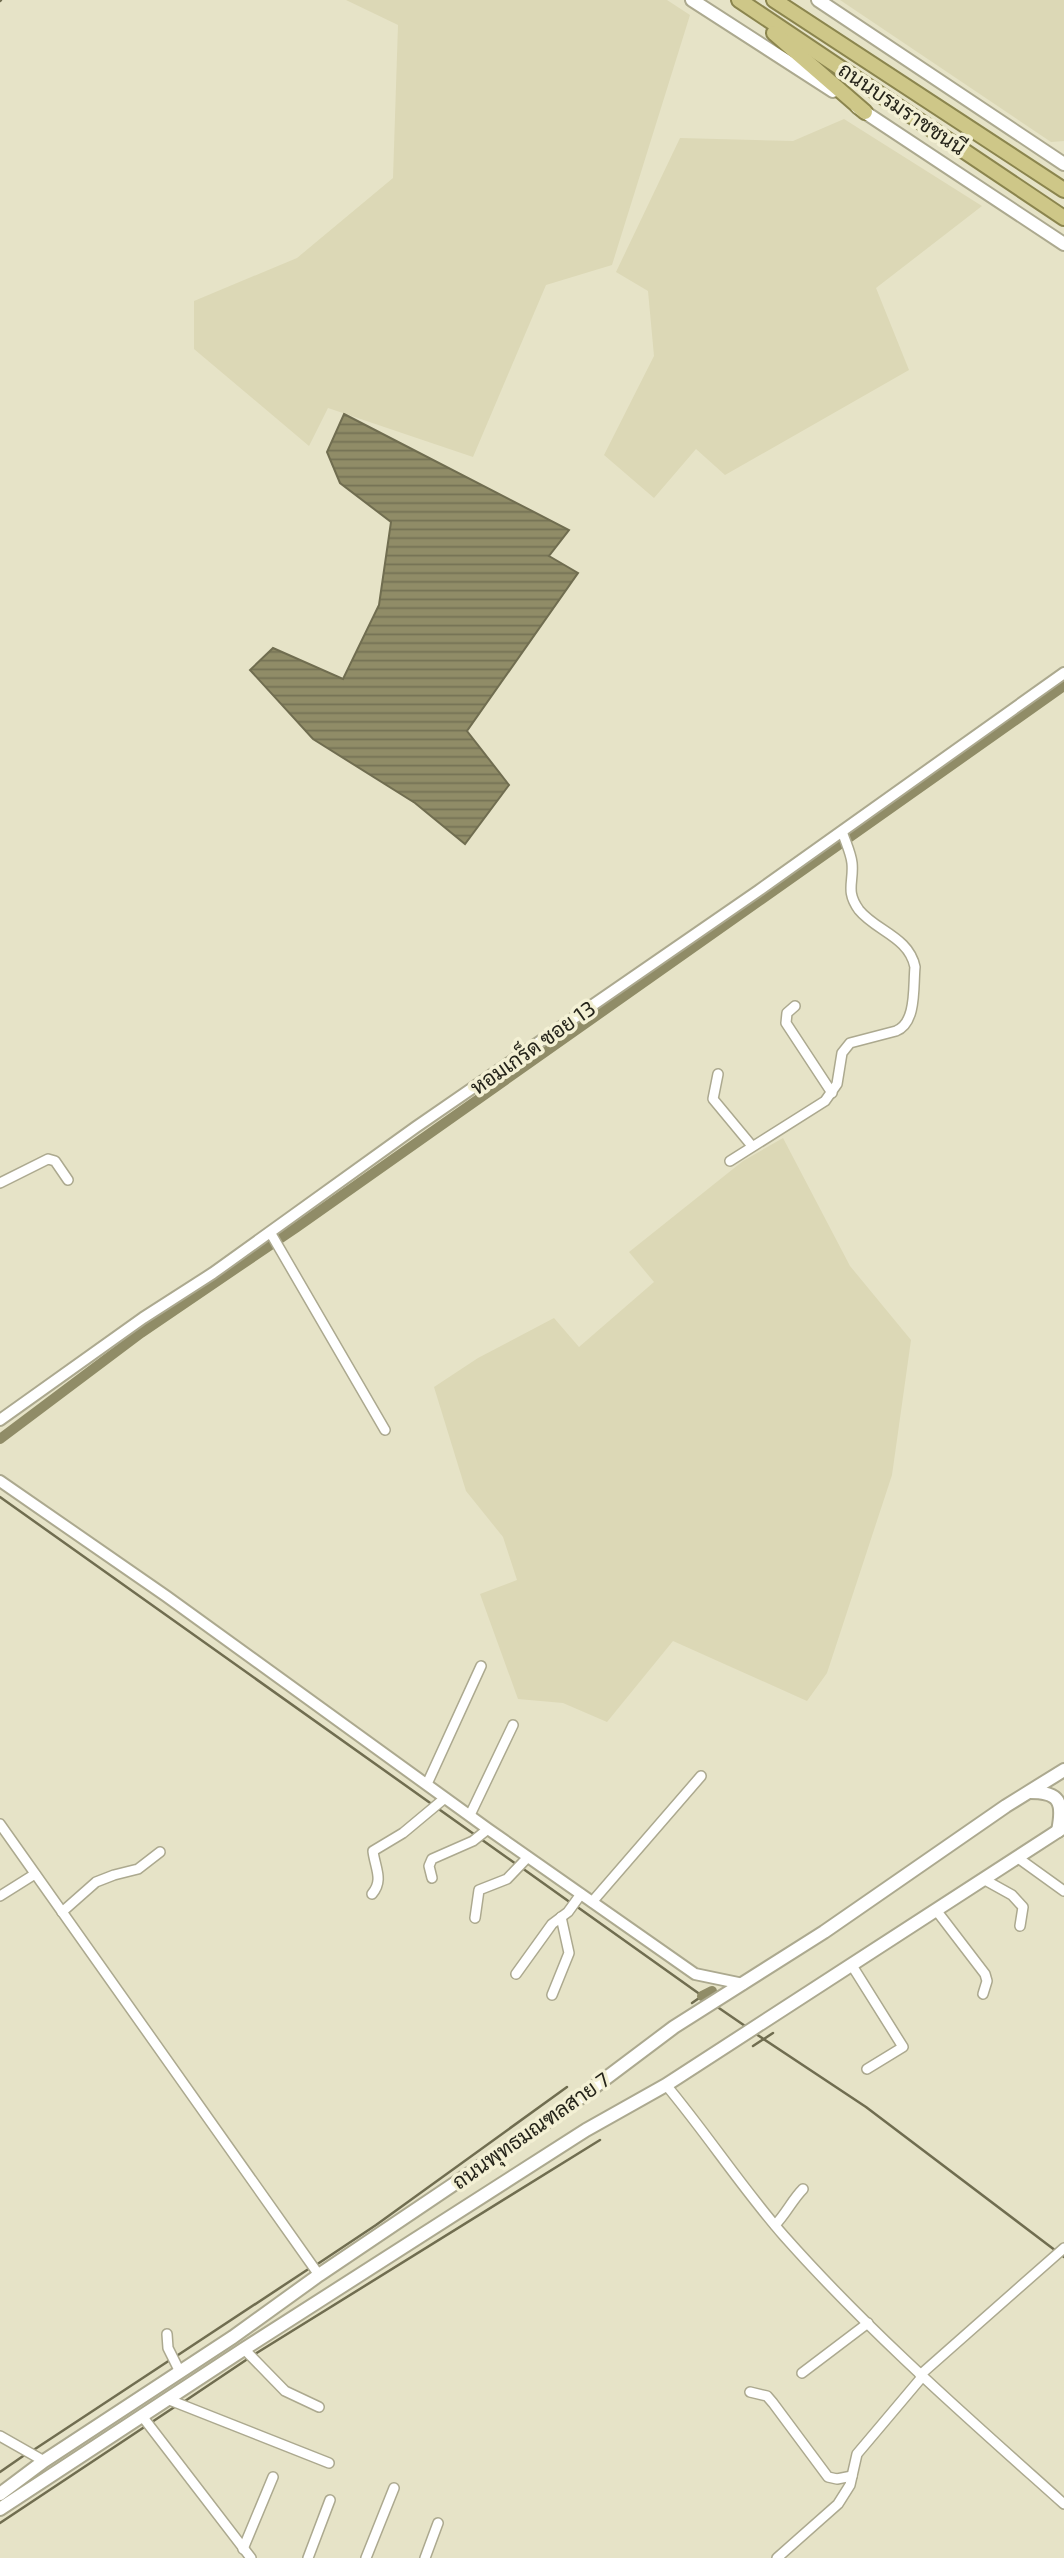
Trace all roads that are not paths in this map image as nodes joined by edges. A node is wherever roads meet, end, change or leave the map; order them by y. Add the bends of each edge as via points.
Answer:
1 (692, 0) edge
2 (738, 0) edge
3 (774, 0) edge
4 (818, 0) edge
5 (865, 112) junction
6 (1064, 164) edge
7 (1064, 190) edge
8 (1064, 218) edge
9 (1064, 244) edge
10 (1064, 673) edge
11 (844, 838) junction
12 (794, 1006) dead end
13 (718, 1074) dead end
14 (832, 1093) junction
15 (752, 1146) junction
16 (730, 1161) dead end
17 (68, 1180) dead end
18 (0, 1184) edge
19 (272, 1235) junction
20 (0, 1420) edge
21 (385, 1430) dead end
22 (0, 1481) edge
23 (481, 1666) dead end
24 (513, 1725) dead end
25 (1064, 1770) edge
26 (701, 1776) dead end
27 (428, 1784) junction
28 (1029, 1792) junction
29 (443, 1800) junction
30 (470, 1815) junction
31 (0, 1824) edge
32 (1061, 1829) edge
33 (481, 1835) junction
34 (160, 1852) dead end
35 (1018, 1858) junction
36 (526, 1860) junction
37 (35, 1874) junction
38 (432, 1878) dead end
39 (985, 1880) junction
40 (1064, 1891) edge
41 (372, 1894) dead end
42 (0, 1896) edge
43 (579, 1897) junction
44 (592, 1902) junction
45 (936, 1910) junction
46 (62, 1912) junction
47 (565, 1914) junction
48 (475, 1918) dead end
49 (1020, 1926) dead end
50 (851, 1964) junction
51 (516, 1975) dead end
52 (743, 1984) junction
53 (983, 1994) dead end
54 (552, 1995) dead end
55 (867, 2069) dead end
56 (666, 2085) junction
57 (803, 2189) dead end
58 (775, 2225) junction
59 (1064, 2248) edge
60 (317, 2273) junction
61 (868, 2323) junction
62 (167, 2334) dead end
63 (245, 2350) junction
64 (178, 2367) junction
65 (802, 2373) dead end
66 (921, 2376) junction
67 (750, 2392) dead end
68 (174, 2403) junction
69 (320, 2407) dead end
70 (143, 2417) junction
71 (0, 2436) edge
72 (39, 2459) junction
73 (329, 2463) dead end
74 (852, 2476) junction
75 (273, 2477) dead end
76 (394, 2488) dead end
77 (0, 2494) edge
78 (330, 2500) dead end
79 (1064, 2504) edge
80 (0, 2509) edge
81 (438, 2523) dead end
82 (243, 2549) junction
83 (251, 2558) edge
84 (308, 2558) edge
85 (366, 2558) edge
86 (425, 2558) edge
87 (777, 2558) edge

1 - 5 main road
2 - 5 highway
2 - 8 highway, ถนนบรมราชชนนี
3 - 7 highway, ถนนบรมราชชนนี
4 - 6 main road
5 - 9 main road
10 - 11 street, หอมเกร็ด ซอย 13
11 - 14 street via 852,862 849,892 859,910 906,946 915,967 906,1025 850,1043
11 - 19 street, หอมเกร็ด ซอย 13 via 416,1127
12 - 14 street via 786,1023
13 - 15 street via 713,1099
14 - 15 street
15 - 16 street
17 - 18 street via 55,1161 48,1159
19 - 20 street, หอมเกร็ด ซอย 13
19 - 21 street
22 - 27 street
23 - 27 street
24 - 30 street
25 - 28 main road, ถนนพุทธมณฑลสาย 7
26 - 44 street
27 - 29 street
28 - 32 main road via 1048,1792 1059,1798 1064,1809
28 - 52 main road, ถนนพุทธมณฑลสาย 7
29 - 30 street
29 - 41 street via 373,1852 380,1881
30 - 33 street
31 - 37 street
32 - 35 main road, ถนนพุทธมณฑลสาย 7
33 - 36 street
33 - 38 street via 432,1859
34 - 46 street via 138,1869 96,1882
35 - 39 main road, ถนนพุทธมณฑลสาย 7
35 - 40 street
36 - 43 street
36 - 48 street via 507,1880 479,1890
37 - 42 street
37 - 46 street
39 - 45 main road, ถนนพุทธมณฑลสาย 7
39 - 49 street via 1019,1901 1023,1907
43 - 44 street
43 - 47 street
44 - 52 street via 695,1974
45 - 50 main road, ถนนพุทธมณฑลสาย 7
45 - 53 street via 985,1974
46 - 60 street
47 - 51 street via 552,1924
47 - 54 street via 569,1954
50 - 55 street via 903,2047
50 - 56 main road, ถนนพุทธมณฑลสาย 7
52 - 60 main road, ถนนพุทธมณฑลสาย 7 via 699,2010 561,2112
56 - 58 street
56 - 63 main road, ถนนพุทธมณฑลสาย 7 via 586,2130
57 - 58 street
58 - 61 street
59 - 66 street
60 - 64 main road, ถนนพุทธมณฑลสาย 7 via 233,2337
61 - 65 street
61 - 66 street
62 - 64 street
63 - 68 main road, ถนนพุทธมณฑลสาย 7
63 - 69 street via 285,2391
64 - 72 main road, ถนนพุทธมณฑลสาย 7
66 - 74 street via 857,2454
66 - 79 street
67 - 74 street via 767,2396 828,2477
68 - 70 main road, ถนนพุทธมณฑลสาย 7
68 - 73 street
70 - 80 main road, ถนนพุทธมณฑลสาย 7
70 - 82 street
71 - 72 street
72 - 77 main road, ถนนพุทธมณฑลสาย 7
74 - 87 street via 838,2504
75 - 82 street
76 - 85 street
78 - 84 street
81 - 86 street
82 - 83 street

